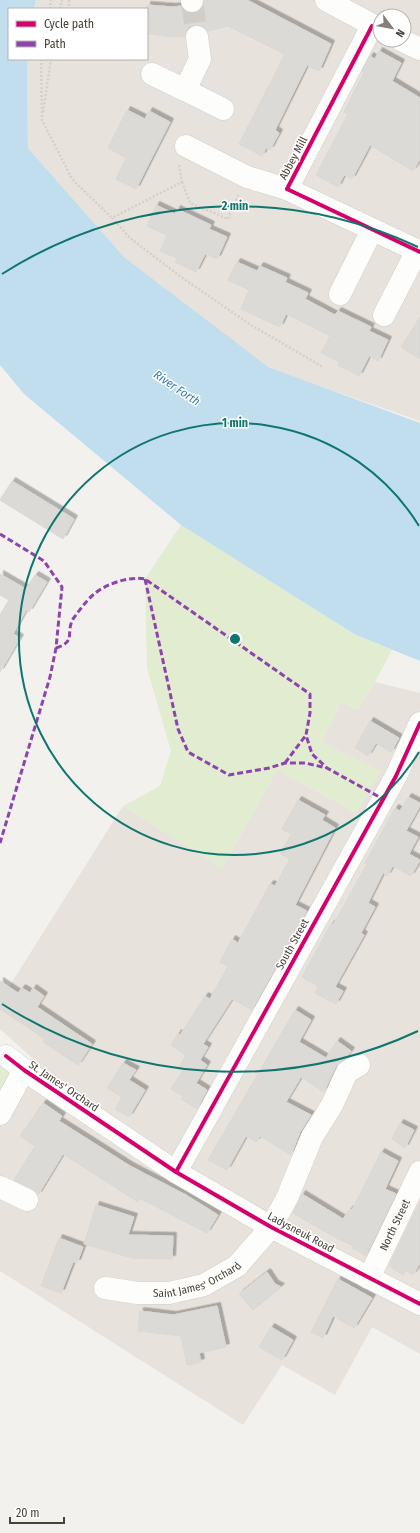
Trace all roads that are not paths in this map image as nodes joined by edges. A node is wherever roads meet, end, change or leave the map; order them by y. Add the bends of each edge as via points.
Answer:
1 (326, 0) edge
2 (372, 25) edge
3 (372, 34) edge
4 (197, 37) tunnel mouth
5 (152, 74) dead end
6 (185, 90) junction
7 (223, 109) dead end
8 (186, 146) road end
9 (287, 189) junction
10 (372, 230) junction
11 (419, 252) edge
12 (340, 294) dead end
13 (384, 315) dead end
14 (420, 723) edge
15 (6, 1056) dead end
16 (359, 1065) dead end
17 (24, 1070) junction
18 (0, 1114) edge
19 (176, 1172) junction
20 (420, 1172) edge
21 (0, 1187) edge
22 (27, 1200) dead end
23 (271, 1227) junction
24 (369, 1278) junction
25 (106, 1288) dead end
26 (420, 1304) edge

1 - 2 street
3 - 9 street, Abbey Mill
4 - 6 street via 200,59
5 - 6 street
6 - 7 street
8 - 9 street via 246,178
9 - 10 street, Abbey Mill
10 - 11 street, Abbey Mill
10 - 12 street
11 - 13 street
14 - 19 street, South Street via 396,776
15 - 17 street, St. James' Orchard
16 - 23 street, Saint James' Orchard via 347,1072 332,1105 312,1137 287,1198
17 - 18 street
17 - 19 street, St. James' Orchard
19 - 23 street, Ladysneuk Road
20 - 24 street, North Street
21 - 22 street
23 - 24 street, Ladysneuk Road
23 - 25 street, Saint James' Orchard via 237,1266 204,1285 168,1293 138,1293
24 - 26 street, Ladysneuk Road

